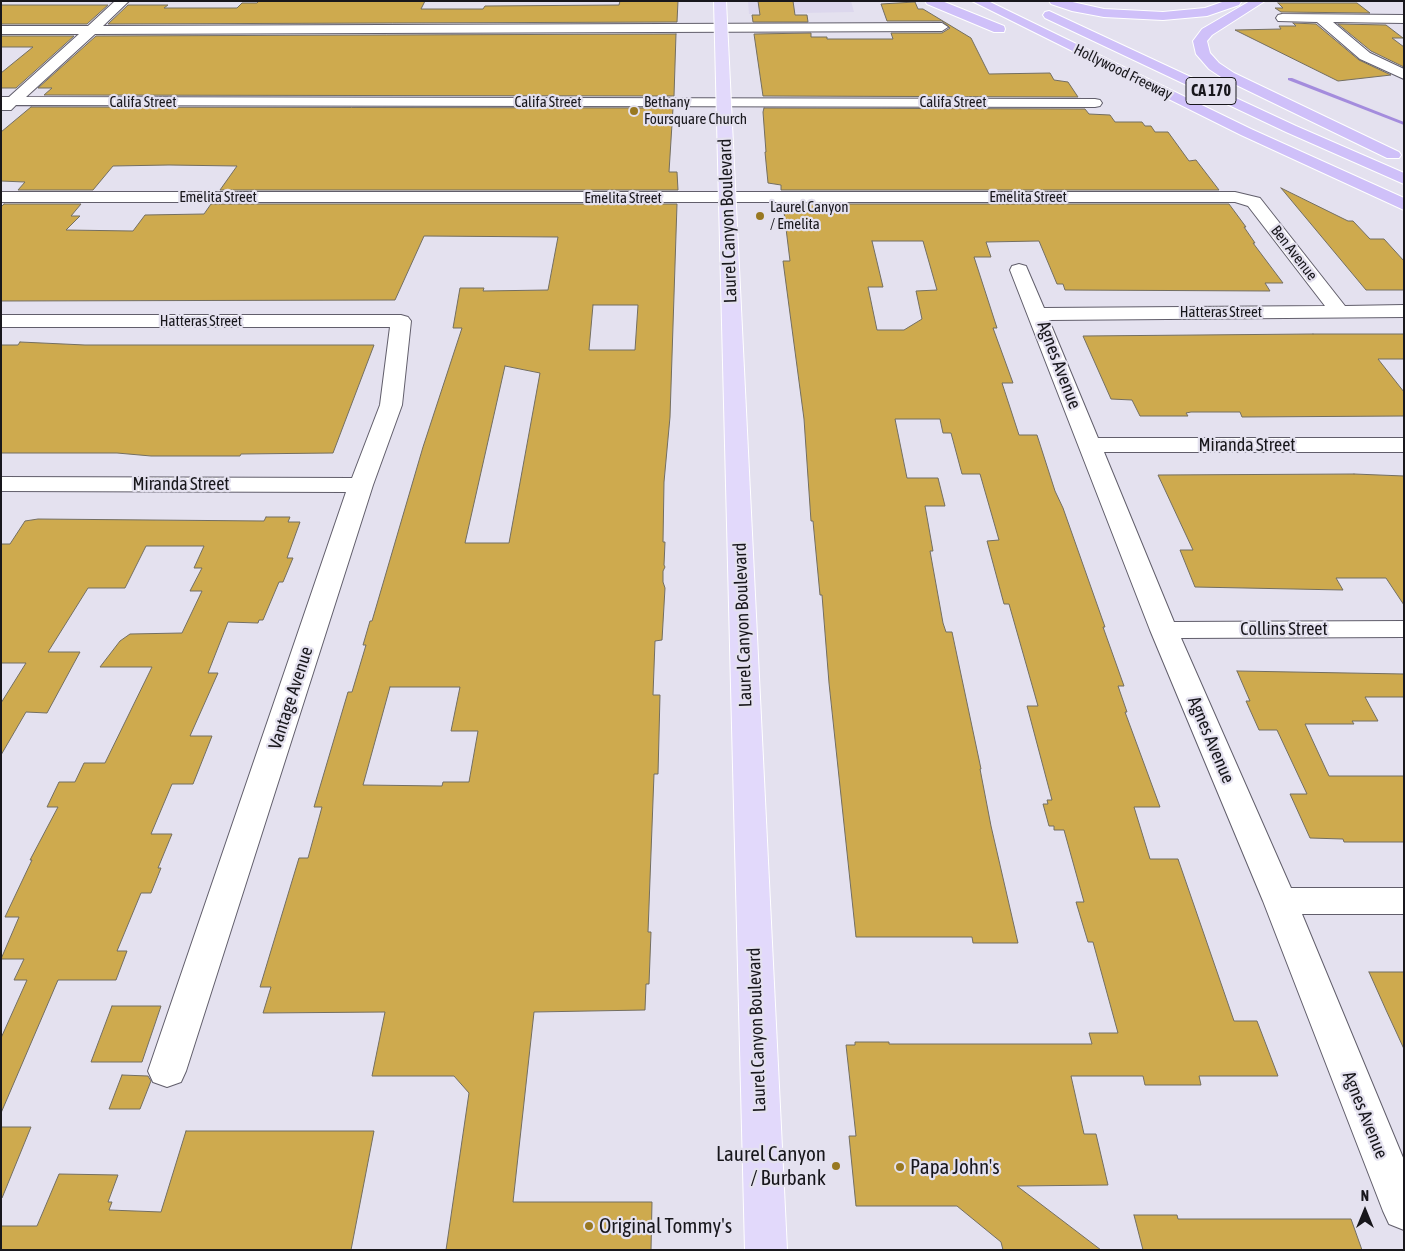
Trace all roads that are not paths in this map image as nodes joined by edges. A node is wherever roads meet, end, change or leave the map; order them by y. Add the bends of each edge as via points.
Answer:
1 (123, 1) edge
2 (720, 1) edge
3 (932, 1) edge
4 (978, 1) edge
5 (996, 1) edge
6 (1006, 1) edge
7 (1055, 1) edge
8 (1236, 1) edge
9 (1258, 1) edge
10 (1037, 10) dead end
11 (1282, 18) dead end
12 (1320, 18) junction
13 (1404, 19) edge
14 (942, 27) dead end
15 (92, 29) junction
16 (722, 29) junction
17 (1, 30) edge
18 (1008, 32) dead end
19 (1024, 39) dead end
20 (1404, 75) edge
21 (724, 102) junction
22 (1095, 102) dead end
23 (5, 105) edge
24 (1404, 160) edge
25 (1404, 179) edge
26 (1358, 185) junction
27 (1404, 188) edge
28 (1404, 194) edge
29 (1, 197) edge
30 (727, 197) junction
31 (1245, 199) joint
32 (1404, 204) edge
33 (1020, 270) dead end
34 (1339, 311) junction
35 (1404, 311) edge
36 (1038, 314) junction
37 (1, 321) edge
38 (401, 321) joint
39 (1090, 445) junction
40 (1404, 445) edge
41 (1, 484) edge
42 (361, 484) junction
43 (1404, 629) edge
44 (1164, 630) junction
45 (1280, 901) junction
46 (1404, 901) edge
47 (167, 1071) dead end
48 (1404, 1210) edge
49 (766, 1250) edge

1 - 15 street
2 - 16 main road, Laurel Canyon Boulevard
3 - 18 highway
4 - 26 highway, Hollywood Freeway / CA 170
5 - 28 highway via 1275,136
6 - 27 highway via 1268,127
7 - 8 highway via 1104,13 1163,16 1207,12
9 - 24 highway via 1206,32 1200,41 1203,54 1214,66 1228,76
10 - 25 highway, Hollywood Freeway / CA 170
11 - 12 street
12 - 13 street
12 - 20 street via 1365,56
14 - 16 street
15 - 16 street
15 - 17 street
15 - 23 street
16 - 21 main road, Laurel Canyon Boulevard
19 - 26 highway via 1174,109
21 - 22 street, Califa Street
21 - 23 street, Califa Street
21 - 30 main road, Laurel Canyon Boulevard
26 - 32 highway, Hollywood Freeway / CA 170
29 - 30 street, Emelita Street
30 - 31 street, Emelita Street
30 - 49 main road, Laurel Canyon Boulevard
31 - 34 street, Ben Avenue via 1254,202
33 - 36 street, Agnes Avenue
34 - 35 street, Hatteras Street
34 - 36 street, Hatteras Street
36 - 39 street, Agnes Avenue
37 - 38 street, Hatteras Street
38 - 42 street, Vantage Avenue via 391,404
39 - 40 street, Miranda Street
39 - 44 street, Agnes Avenue
41 - 42 street, Miranda Street
42 - 47 street, Vantage Avenue
43 - 44 street, Collins Street
44 - 45 street, Agnes Avenue
45 - 46 street
45 - 48 street, Agnes Avenue

